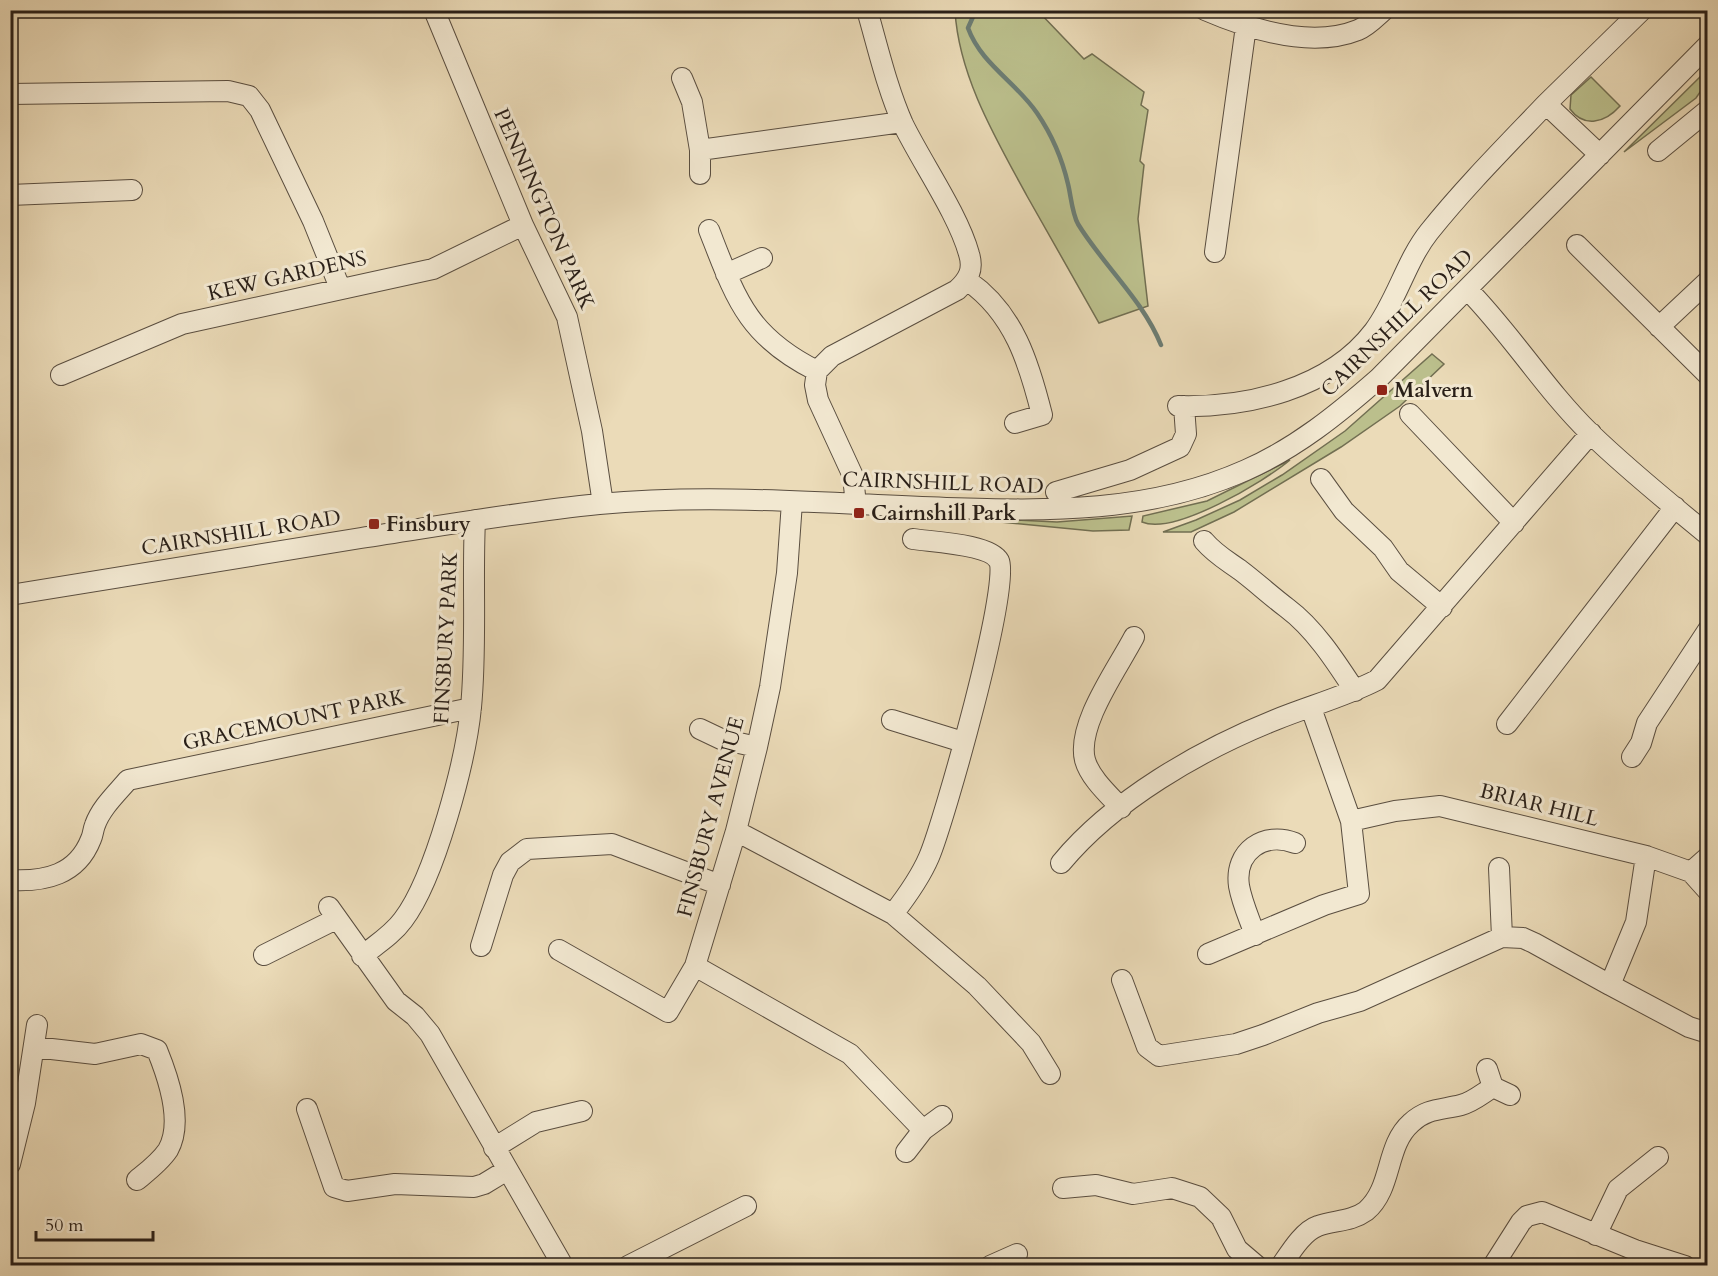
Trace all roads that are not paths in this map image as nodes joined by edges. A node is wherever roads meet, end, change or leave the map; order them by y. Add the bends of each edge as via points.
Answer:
1 (434, 10) edge
2 (867, 10) edge
3 (1205, 10) edge
4 (1384, 10) edge
5 (1642, 10) edge
6 (1246, 26) junction
7 (1707, 45) edge
8 (682, 78) dead end
9 (10, 94) edge
10 (1545, 104) junction
11 (1707, 110) edge
12 (902, 122) junction
13 (700, 150) junction
14 (1658, 151) dead end
15 (1600, 155) junction
16 (700, 174) dead end
17 (132, 190) dead end
18 (10, 195) edge
19 (523, 225) junction
20 (709, 230) dead end
21 (1577, 245) dead end
22 (1215, 252) dead end
23 (762, 258) dead end
24 (726, 274) junction
25 (968, 281) junction
26 (1707, 281) edge
27 (340, 288) junction
28 (1468, 290) junction
29 (1659, 327) junction
30 (817, 371) junction
31 (61, 375) dead end
32 (1707, 375) edge
33 (1410, 414) dead end
34 (1015, 423) dead end
35 (1590, 434) junction
36 (1320, 479) dead end
37 (1056, 492) dead end
38 (792, 502) junction
39 (603, 504) junction
40 (856, 504) junction
41 (1675, 507) junction
42 (475, 520) junction
43 (1514, 523) junction
44 (1707, 536) edge
45 (913, 539) dead end
46 (1204, 541) dead end
47 (10, 595) edge
48 (1442, 607) junction
49 (1707, 630) edge
50 (1134, 637) dead end
51 (1355, 691) junction
52 (471, 708) junction
53 (1311, 708) junction
54 (892, 720) dead end
55 (1507, 724) dead end
56 (700, 729) dead end
57 (963, 742) junction
58 (756, 747) junction
59 (1632, 757) dead end
60 (1121, 808) junction
61 (1351, 821) junction
62 (736, 831) junction
63 (1295, 843) dead end
64 (1646, 856) junction
65 (1707, 856) edge
66 (1061, 863) dead end
67 (1499, 868) dead end
68 (1690, 872) junction
69 (10, 880) edge
70 (720, 885) junction
71 (1707, 891) edge
72 (893, 914) junction
73 (1255, 935) junction
74 (1502, 936) junction
75 (481, 946) dead end
76 (560, 950) dead end
77 (1208, 954) dead end
78 (264, 955) dead end
79 (362, 956) junction
80 (695, 966) junction
81 (1122, 981) dead end
82 (1610, 984) junction
83 (37, 1025) dead end
84 (1707, 1033) edge
85 (34, 1047) junction
86 (1050, 1074) dead end
87 (1497, 1084) dead end
88 (307, 1109) dead end
89 (582, 1111) dead end
90 (942, 1116) dead end
91 (923, 1130) junction
92 (494, 1148) junction
93 (906, 1152) dead end
94 (1658, 1157) dead end
95 (10, 1164) edge
96 (507, 1170) junction
97 (137, 1180) dead end
98 (1063, 1188) dead end
99 (746, 1206) dead end
100 (1596, 1235) junction
101 (1017, 1254) dead end
102 (1675, 1264) edge
103 (563, 1266) edge
104 (627, 1266) edge
105 (990, 1266) edge
106 (1257, 1266) edge
107 (1281, 1266) edge
108 (1493, 1266) edge

1 - 19 street, PENNINGTON PARK
2 - 12 street
3 - 6 street
4 - 6 street via 1359,30 1326,36 1280,34
5 - 10 street
6 - 22 street
7 - 15 street, CAIRNSHILL ROAD
8 - 13 street via 692,102
9 - 27 street via 228,91 249,96 260,110 313,221
10 - 15 street
10 - 37 street via 1428,233 1375,330 1356,351 1331,369 1261,399 1221,406 1181,406 1186,434 1180,447 1130,470
11 - 14 street
12 - 13 street
12 - 25 street via 957,226 969,255
13 - 16 street
15 - 28 street, CAIRNSHILL ROAD
17 - 18 street
19 - 27 street, KEW GARDENS via 433,269
19 - 39 street, PENNINGTON PARK via 567,317
20 - 24 street
21 - 29 street
23 - 24 street
24 - 30 street via 745,315 797,362
25 - 30 street via 832,356
25 - 34 street via 992,300 1012,329 1051,413
26 - 29 street
27 - 31 street, KEW GARDENS via 182,324
28 - 35 street via 1516,342
28 - 40 street, CAIRNSHILL ROAD via 1379,378 1324,425 1279,454 1210,485 1128,505 1067,510
29 - 32 street
30 - 40 street via 818,400 853,476
33 - 43 street
35 - 41 street
35 - 43 street
36 - 48 street via 1399,571
38 - 39 street, CAIRNSHILL ROAD
38 - 40 street, CAIRNSHILL ROAD
38 - 58 street, FINSBURY AVENUE via 780,619
39 - 42 street, CAIRNSHILL ROAD
41 - 44 street
41 - 55 street
42 - 47 street, CAIRNSHILL ROAD
42 - 52 street, FINSBURY PARK
43 - 48 street
45 - 57 street via 986,551 999,562 1002,572 994,621
46 - 51 street via 1216,556 1289,609 1334,659
48 - 51 street via 1377,680
49 - 59 street via 1647,723
50 - 60 street via 1092,714 1085,740 1085,760
51 - 53 street
52 - 69 street, GRACEMOUNT PARK via 128,780 102,812 91,839 70,867 43,880
52 - 79 street, FINSBURY PARK via 454,792 428,872 414,903 392,934
53 - 60 street via 1233,738 1166,775
53 - 61 street
54 - 57 street
56 - 58 street via 721,739
57 - 72 street via 942,826 915,885
58 - 62 street, FINSBURY AVENUE
60 - 66 street via 1080,840
61 - 64 street, BRIAR HILL via 1440,806
61 - 73 street via 1359,894
62 - 70 street, FINSBURY AVENUE
62 - 72 street
63 - 73 street via 1270,837 1258,843 1242,862 1239,888
64 - 68 street, BRIAR HILL
64 - 82 street via 1635,922
65 - 68 street
67 - 74 street
68 - 71 street
70 - 75 street via 612,844 527,849 510,862 503,875
70 - 80 street, FINSBURY AVENUE
72 - 86 street via 977,986 1031,1043
73 - 77 street
74 - 81 street via 1360,1001 1236,1044 1169,1056 1159,1056 1147,1047
74 - 82 street via 1523,938
76 - 80 street, FINSBURY AVENUE via 668,1012
78 - 79 street via 333,913
79 - 92 street via 396,1001 430,1034
80 - 91 street via 850,1054
82 - 84 street
83 - 85 street
85 - 95 street
85 - 97 street via 95,1054 141,1044 158,1050 175,1127 168,1150
87 - 107 street via 1462,1105 1440,1107 1409,1124 1399,1138 1383,1190 1374,1203 1350,1219 1316,1226
88 - 96 street via 334,1186 339,1190 396,1184 474,1187
89 - 92 street via 536,1122
90 - 91 street
91 - 93 street
92 - 96 street
94 - 100 street via 1618,1189
96 - 103 street
98 - 106 street via 1096,1185 1132,1194 1172,1188 1200,1197 1221,1217 1237,1249
99 - 104 street
100 - 102 street
100 - 108 street via 1542,1212 1534,1213 1521,1222
101 - 105 street

